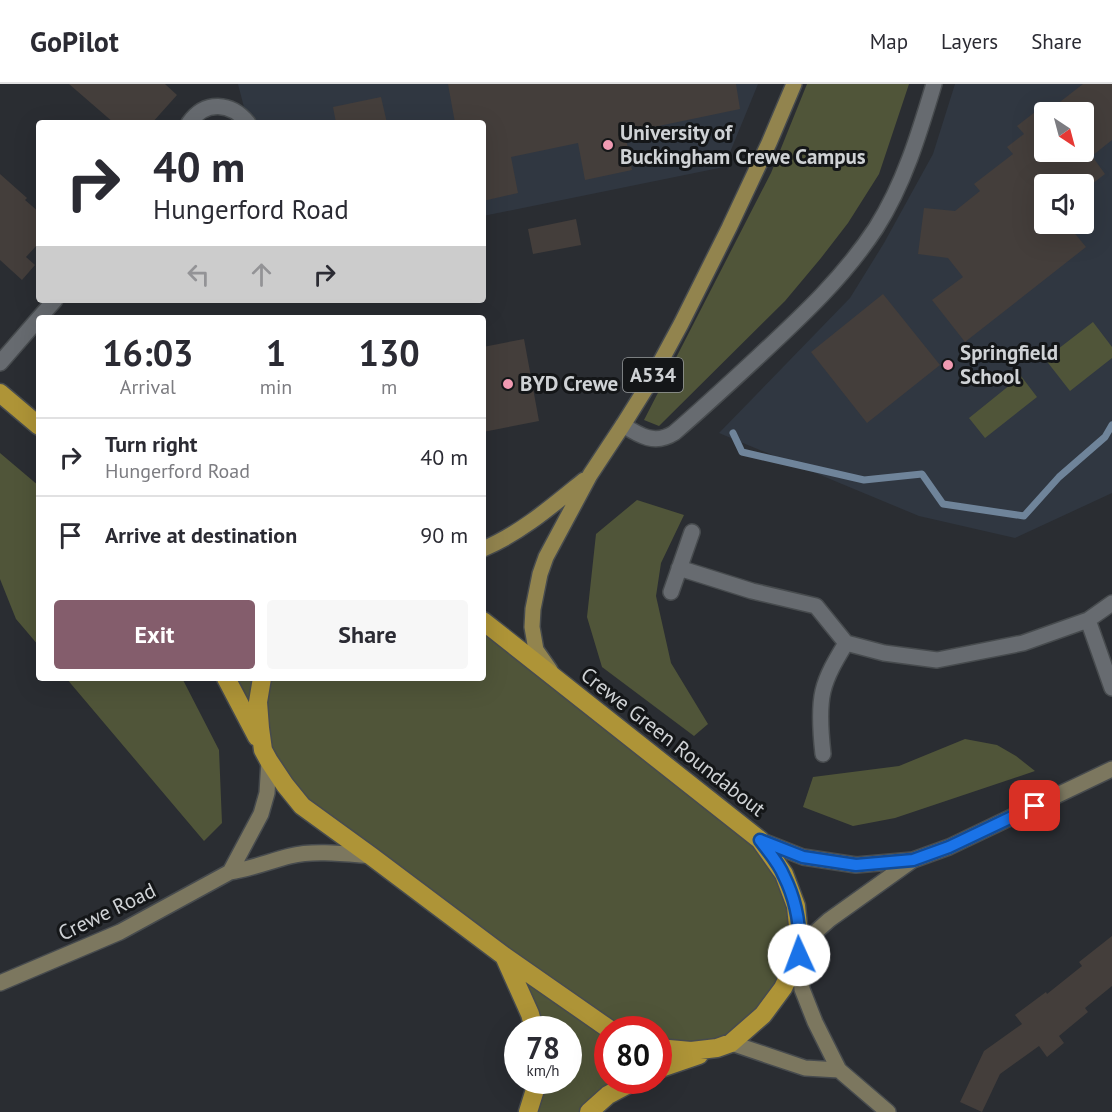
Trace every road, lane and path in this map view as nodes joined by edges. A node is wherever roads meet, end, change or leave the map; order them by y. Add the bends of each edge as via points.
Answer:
1 (794, 84) edge
2 (934, 84) edge
3 (192, 120) edge
4 (245, 120) edge
5 (52, 303) edge
6 (42, 315) edge
7 (36, 321) edge
8 (0, 363) edge
9 (0, 393) edge
10 (36, 423) edge
11 (623, 425) junction
12 (590, 475) junction
13 (692, 532) dead end
14 (486, 548) edge
15 (679, 568) junction
16 (671, 592) dead end
17 (1112, 603) edge
18 (1088, 620) junction
19 (486, 623) edge
20 (846, 643) junction
21 (557, 680) junction
22 (228, 681) edge
23 (262, 681) edge
24 (1112, 687) edge
25 (823, 754) dead end
26 (266, 755) junction
27 (1112, 769) edge
28 (760, 840) junction
29 (371, 856) junction
30 (913, 860) junction
31 (230, 872) junction
32 (799, 951) junction
33 (504, 956) junction
34 (0, 983) edge
35 (531, 1016) edge
36 (594, 1019) edge
37 (724, 1045) junction
38 (672, 1049) edge
39 (672, 1064) edge
40 (839, 1070) junction
41 (534, 1094) edge
42 (610, 1094) edge
43 (528, 1112) edge
44 (589, 1112) edge
45 (888, 1112) edge

1 - 11 main road, A534 via 729,228 648,385
2 - 11 street via 920,132 890,202 854,259 831,286 674,433 666,438 646,438
3 - 4 street via 198,113 219,107 231,109
5 - 6 street
7 - 8 street
9 - 10 highway
11 - 12 main road, A534
12 - 14 main road, A534 via 531,523
12 - 21 main road, A534 via 546,557 533,609 537,650
13 - 15 street
15 - 16 street
15 - 20 street via 816,606
17 - 18 street
18 - 20 street via 1023,643 937,660
18 - 24 street
19 - 21 highway, Crewe Green Roundabout
20 - 25 street via 822,692
21 - 28 highway, Crewe Green Roundabout
22 - 26 highway
23 - 26 highway via 258,702
26 - 29 highway via 302,806
26 - 31 street via 267,793 261,814
27 - 30 street
28 - 30 street via 803,857 856,865
28 - 32 highway, Crewe Green Roundabout via 784,874 796,906
29 - 31 street, Crewe Road via 292,856
29 - 33 highway
30 - 32 street via 829,920
31 - 34 street, Crewe Road via 120,932
32 - 37 highway via 783,988 763,1015
32 - 40 street via 802,988
33 - 35 highway
33 - 36 highway
37 - 38 highway via 691,1051
37 - 39 highway
37 - 40 street via 805,1068
40 - 45 street
41 - 43 highway
42 - 44 highway

